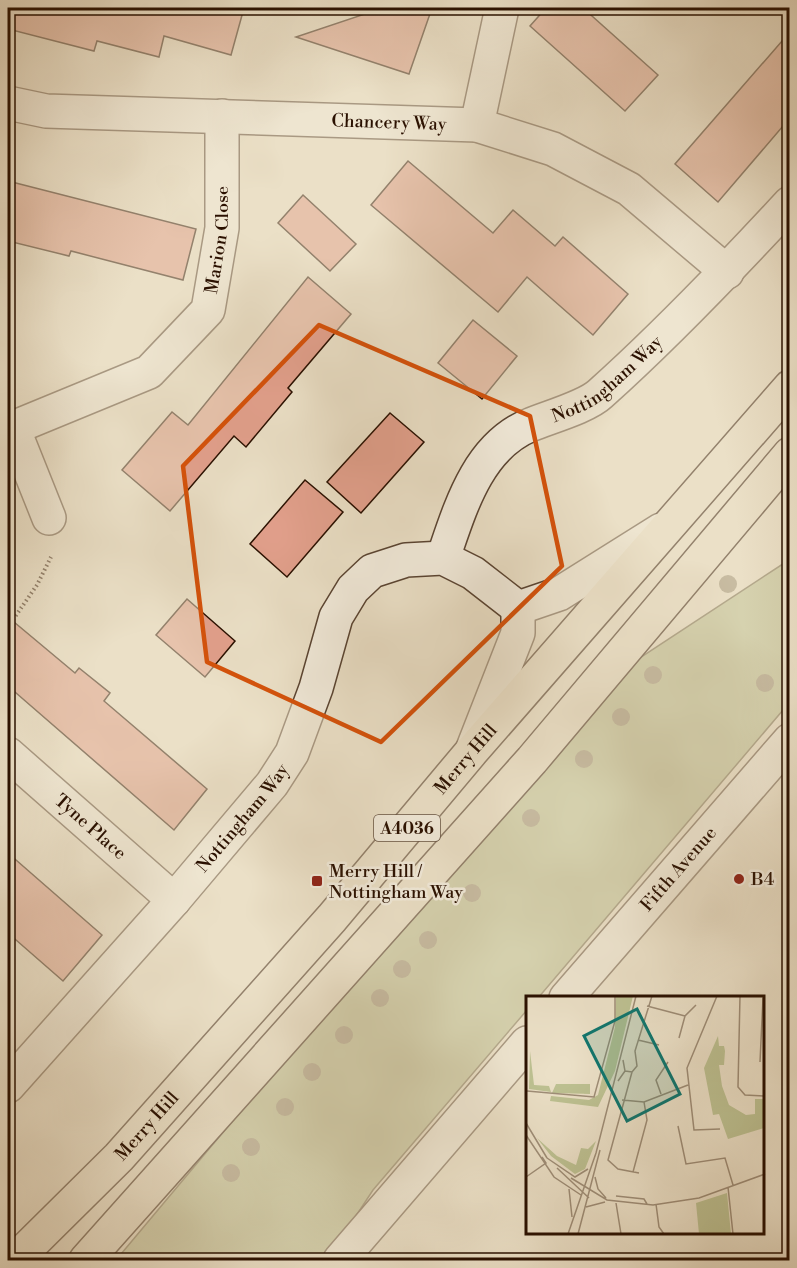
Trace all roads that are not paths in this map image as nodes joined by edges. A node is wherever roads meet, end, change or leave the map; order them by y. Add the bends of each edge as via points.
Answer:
1 (502, 8) edge
2 (8, 103) edge
3 (222, 116) junction
4 (477, 125) junction
5 (789, 203) edge
6 (727, 272) junction
7 (789, 387) edge
8 (10, 429) edge
9 (789, 454) edge
10 (49, 518) road end
11 (667, 526) junction
12 (443, 558) junction
13 (518, 608) junction
14 (789, 740) edge
15 (471, 751) junction
16 (8, 754) edge
17 (174, 900) junction
18 (568, 996) edge
19 (526, 1044) edge
20 (8, 1086) edge
21 (15, 1260) edge
22 (86, 1260) edge
23 (340, 1260) edge

1 - 4 street
2 - 3 street, Chancery Way via 46,111
3 - 4 street, Chancery Way
3 - 8 street, Marion Close via 222,228 208,310 149,372
4 - 6 street, Chancery Way via 553,148 629,189
5 - 6 street, Nottingham Way
6 - 12 street, Nottingham Way via 598,396 505,440 465,493
7 - 11 highway, Merry Hill / A4036
8 - 10 street, Marion Close
9 - 22 highway, A4036 via 531,760
11 - 13 street via 559,594
11 - 15 highway, Merry Hill / A4036
12 - 13 street, Nottingham Way via 473,573
12 - 17 street, Nottingham Way via 406,560 372,572 353,589 336,617 292,753 272,784
13 - 15 street via 518,633
14 - 18 street, Fifth Avenue
15 - 21 highway, Merry Hill / A4036 via 332,918 135,1139
16 - 17 street, Tyne Place
17 - 20 street, Nottingham Way
19 - 23 street

